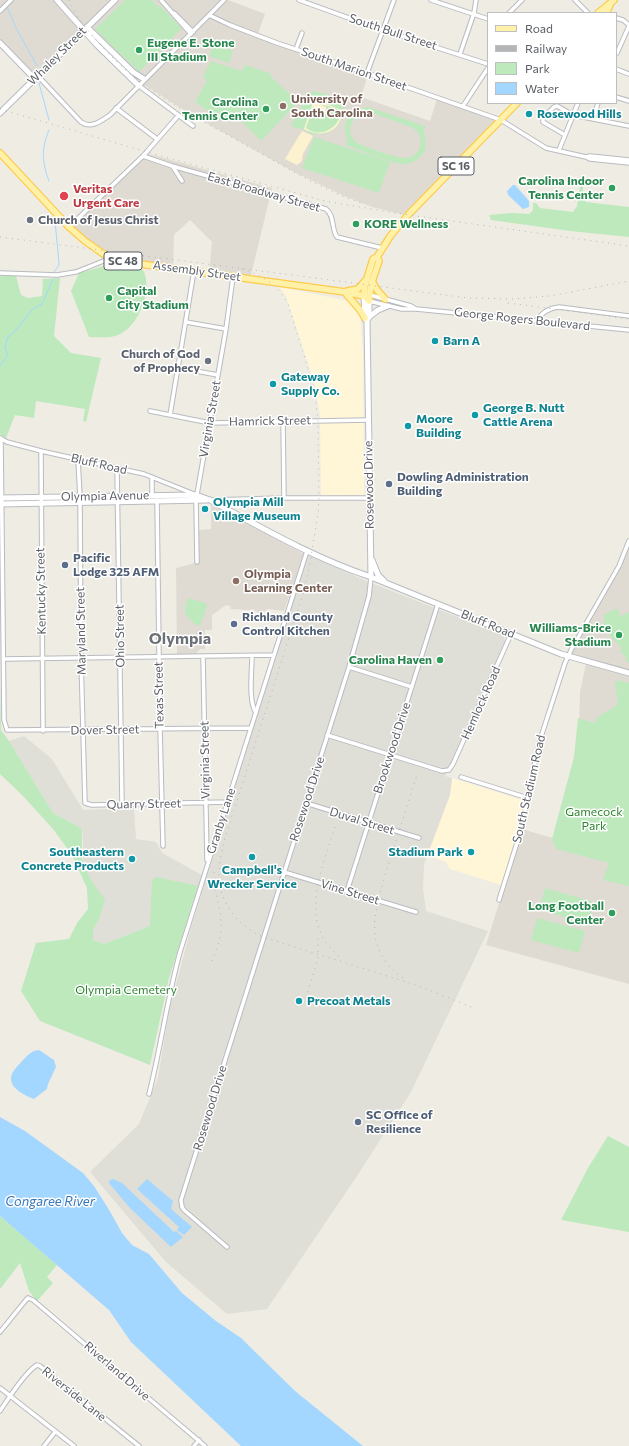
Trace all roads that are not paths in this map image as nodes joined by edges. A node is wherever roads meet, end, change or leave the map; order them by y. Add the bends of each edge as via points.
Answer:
1 (11, 0) edge
2 (57, 0) edge
3 (115, 0) edge
4 (161, 0) edge
5 (224, 0) edge
6 (299, 0) edge
7 (314, 0) edge
8 (394, 0) edge
9 (430, 0) edge
10 (476, 0) edge
11 (522, 0) edge
12 (575, 0) edge
13 (614, 0) edge
14 (310, 4) junction
15 (610, 5) junction
16 (0, 11) edge
17 (510, 12) edge
18 (587, 12) edge
19 (599, 12) edge
20 (606, 12) edge
21 (474, 14) junction
22 (209, 16) junction
23 (617, 18) edge
24 (487, 19) edge
25 (629, 25) edge
26 (85, 29) junction
27 (382, 30) junction
28 (192, 33) junction
29 (302, 33) dead end
30 (0, 43) edge
31 (296, 49) junction
32 (618, 53) dead end
33 (460, 54) junction
34 (487, 64) edge
35 (617, 69) edge
36 (487, 70) edge
37 (367, 73) junction
38 (629, 74) edge
39 (36, 77) junction
40 (144, 80) junction
41 (138, 85) junction
42 (617, 97) edge
43 (629, 101) edge
44 (515, 104) edge
45 (578, 104) edge
46 (598, 104) edge
47 (463, 106) junction
48 (116, 108) junction
49 (0, 113) edge
50 (573, 114) junction
51 (178, 116) junction
52 (593, 118) junction
53 (501, 120) junction
54 (193, 126) dead end
55 (629, 126) edge
56 (565, 135) junction
57 (157, 139) junction
58 (558, 150) junction
59 (0, 153) edge
60 (143, 156) junction
61 (629, 162) edge
62 (172, 166) junction
63 (182, 181) dead end
64 (69, 227) junction
65 (382, 248) junction
66 (111, 258) junction
67 (194, 271) junction
68 (0, 273) edge
69 (233, 276) junction
70 (369, 281) junction
71 (345, 292) junction
72 (368, 297) junction
73 (385, 299) junction
74 (388, 306) junction
75 (416, 309) junction
76 (629, 316) edge
77 (367, 319) junction
78 (536, 321) junction
79 (186, 322) junction
80 (226, 329) junction
81 (629, 330) edge
82 (179, 368) junction
83 (218, 375) junction
84 (150, 411) dead end
85 (170, 415) junction
86 (283, 420) junction
87 (368, 420) junction
88 (210, 423) junction
89 (0, 438) edge
90 (41, 451) junction
91 (78, 459) junction
92 (118, 468) junction
93 (152, 477) junction
94 (181, 489) junction
95 (180, 495) junction
96 (118, 496) junction
97 (80, 497) junction
98 (155, 497) junction
99 (196, 498) junction
100 (284, 498) junction
101 (370, 498) junction
102 (40, 500) junction
103 (210, 500) junction
104 (0, 501) edge
105 (118, 502) junction
106 (79, 503) junction
107 (629, 542) edge
108 (307, 551) junction
109 (371, 557) junction
110 (197, 562) dead end
111 (371, 577) junction
112 (388, 585) junction
113 (2, 603) edge
114 (438, 604) junction
115 (511, 634) junction
116 (274, 655) junction
117 (252, 656) junction
118 (568, 656) junction
119 (159, 657) junction
120 (203, 657) junction
121 (81, 658) junction
122 (120, 658) junction
123 (4, 659) junction
124 (42, 659) junction
125 (349, 667) junction
126 (629, 673) edge
127 (412, 687) junction
128 (256, 713) junction
129 (205, 728) junction
130 (251, 728) junction
131 (160, 729) junction
132 (83, 730) junction
133 (121, 730) junction
134 (43, 731) junction
135 (327, 735) junction
136 (390, 755) junction
137 (461, 777) dead end
138 (528, 798) junction
139 (206, 802) junction
140 (228, 802) junction
141 (85, 803) joint
142 (162, 803) junction
143 (306, 803) junction
144 (122, 804) junction
145 (369, 822) junction
146 (419, 838) dead end
147 (163, 846) dead end
148 (208, 862) junction
149 (284, 872) junction
150 (347, 891) junction
151 (499, 900) dead end
152 (416, 912) dead end
153 (148, 1094) dead end
154 (227, 1247) dead end
155 (0, 1332) edge
156 (0, 1388) edge
157 (10, 1396) junction
158 (0, 1411) edge
159 (55, 1432) junction
160 (198, 1440) junction
161 (44, 1446) edge
162 (74, 1446) edge
163 (139, 1446) edge
164 (194, 1446) edge
165 (205, 1446) edge

1 - 16 street
2 - 26 main road
3 - 26 main road, Whaley Street
4 - 28 street
5 - 22 street
6 - 14 street, South Bull Street
7 - 14 street
8 - 27 street
9 - 21 street
10 - 21 street
11 - 17 street
12 - 18 street
13 - 15 main road
14 - 27 street, South Bull Street
15 - 19 main road
15 - 20 main road
21 - 24 street
21 - 33 street
22 - 28 street
22 - 31 street, South Marion Street
23 - 25 street
25 - 32 street
26 - 39 main road, Whaley Street
26 - 40 main road
26 - 41 main road
27 - 33 street, South Bull Street
27 - 37 street
28 - 40 street
29 - 31 street
30 - 39 main road
31 - 37 street, South Marion Street
33 - 34 street, South Bull Street
35 - 38 street
36 - 47 street
37 - 47 street, South Marion Street
39 - 48 street via 86,125 104,119
39 - 49 main road, Whaley Street
40 - 41 street
41 - 48 street
41 - 51 street
42 - 43 street
44 - 53 main road, Rosewood Drive / SC 16
45 - 50 street
46 - 52 street
47 - 53 street, South Marion Street
48 - 57 street
50 - 52 street
50 - 56 street
50 - 56 street via 557,106 543,118 544,124
51 - 54 street
51 - 57 street
52 - 55 street
53 - 58 street, South Marion Street via 546,148
53 - 65 main road, Rosewood Drive / SC 16 via 409,214
56 - 58 street
57 - 60 street
58 - 61 street, South Marion Street via 590,160
59 - 64 main road, Assembly Street / SC 48
60 - 62 street, East Broadway Street
60 - 64 street
62 - 63 street
62 - 65 street, East Broadway Street via 326,209 331,214 333,230 337,237
64 - 66 main road, Assembly Street / SC 48
65 - 70 main road, Rosewood Drive / SC 16 via 373,259
66 - 67 main road, Assembly Street / SC 48
66 - 68 street via 76,272 57,275
67 - 69 main road, Assembly Street / SC 48
67 - 79 street
69 - 71 main road, Assembly Street / SC 48
69 - 80 street, Virginia Street
70 - 71 main road via 358,289
70 - 72 main road, Rosewood Drive / SC 16
70 - 73 main road
71 - 72 main road, Assembly Street / SC 48
71 - 77 main road
72 - 73 street, George Rogers Boulevard
72 - 74 street, George Rogers Boulevard
72 - 77 main road, Rosewood Drive / SC 16
73 - 75 street, George Rogers Boulevard
74 - 75 street, George Rogers Boulevard
74 - 77 main road
75 - 78 street, George Rogers Boulevard
76 - 78 street via 559,307 540,314
77 - 87 main road, Rosewood Drive
78 - 81 street, George Rogers Boulevard
79 - 80 street
79 - 82 street
80 - 83 street, Virginia Street
82 - 83 street
82 - 85 street
83 - 88 street, Virginia Street
84 - 85 street, Hamrick Street
85 - 88 street, Hamrick Street
86 - 87 street, Hamrick Street
86 - 88 street, Hamrick Street
86 - 100 street
87 - 101 main road, Rosewood Drive
88 - 99 street, Virginia Street
89 - 90 street, Bluff Road
89 - 104 street
90 - 91 street, Bluff Road
90 - 102 street, Kentucky Street
91 - 92 street, Bluff Road
91 - 97 street, Maryland Street
92 - 93 street, Bluff Road
92 - 96 street, Ohio Street
93 - 94 street, Bluff Road
93 - 98 street, Texas Street
94 - 95 street
94 - 99 street, Bluff Road
95 - 98 main road, Olympia Avenue
95 - 99 main road, Olympia Avenue
96 - 97 main road, Olympia Avenue
96 - 98 main road, Olympia Avenue
96 - 105 street, Ohio Street
97 - 102 main road, Olympia Avenue
97 - 106 street, Maryland Street
98 - 99 main road, Olympia Avenue
98 - 105 main road, Olympia Avenue
98 - 119 street, Texas Street
99 - 103 main road, Olympia Avenue
99 - 110 street, Virginia Street
100 - 101 street, Olympia Avenue
100 - 103 street, Olympia Avenue
101 - 109 main road, Rosewood Drive
102 - 104 main road, Olympia Avenue
102 - 106 main road, Olympia Avenue
102 - 124 street, Kentucky Street
103 - 108 main road, Bluff Road
104 - 113 street
105 - 106 main road, Olympia Avenue
105 - 122 street, Ohio Street
106 - 121 street, Maryland Street
107 - 118 street via 617,571
108 - 111 main road, Bluff Road
108 - 116 street, Granby Lane
109 - 111 main road, Rosewood Drive
109 - 112 main road via 378,575
111 - 112 main road, Bluff Road
111 - 125 street, Rosewood Drive via 369,596
112 - 114 main road, Bluff Road
113 - 123 street
114 - 115 main road, Bluff Road
114 - 127 street, Brookwood Drive
115 - 118 main road, Bluff Road
115 - 136 street, Hemlock Road via 449,770 442,771
116 - 117 street
116 - 128 street, Granby Lane
117 - 120 street
117 - 128 street via 252,701
118 - 126 main road, Bluff Road
118 - 138 street, South Stadium Road via 539,743
119 - 120 street
119 - 122 street
119 - 131 street, Texas Street
120 - 129 street, Virginia Street
121 - 122 street
121 - 124 street
121 - 132 street, Maryland Street
122 - 133 street, Ohio Street
123 - 124 street
123 - 134 street, Dover Street via 4,720 7,730
124 - 134 street, Kentucky Street
125 - 127 street
125 - 135 street, Rosewood Drive
127 - 136 street, Brookwood Drive
128 - 130 street, Granby Lane
129 - 130 street, Dover Street
129 - 131 street, Dover Street
129 - 139 street, Virginia Street
130 - 140 street, Granby Lane
131 - 133 street, Dover Street
131 - 142 street, Texas Street
132 - 133 street, Dover Street
132 - 134 street, Dover Street
132 - 141 street, Maryland Street
133 - 144 street, Ohio Street
135 - 136 street
135 - 143 street, Rosewood Drive
136 - 145 street, Brookwood Drive
137 - 138 street
138 - 151 street, South Stadium Road via 521,830
139 - 140 street, Quarry Street
139 - 142 street, Quarry Street
139 - 148 street, Virginia Street
140 - 148 street, Granby Lane
141 - 144 street, Quarry Street
142 - 144 street, Quarry Street
142 - 147 street, Texas Street
143 - 145 street, Duval Street
143 - 149 street, Rosewood Drive
145 - 146 street, Duval Street
145 - 150 street, Brookwood Drive
148 - 153 street, Granby Lane via 170,987
149 - 150 street, Vine Street
149 - 154 street, Rosewood Drive via 181,1200 184,1210
150 - 152 street, Vine Street
155 - 160 street, Riverland Drive via 28,1297
156 - 157 street
157 - 158 street, Riverside Lane
157 - 159 street
157 - 163 street, Riverside Lane via 34,1367 40,1366
159 - 161 street
159 - 162 street
160 - 164 street
160 - 165 street, Riverland Drive

